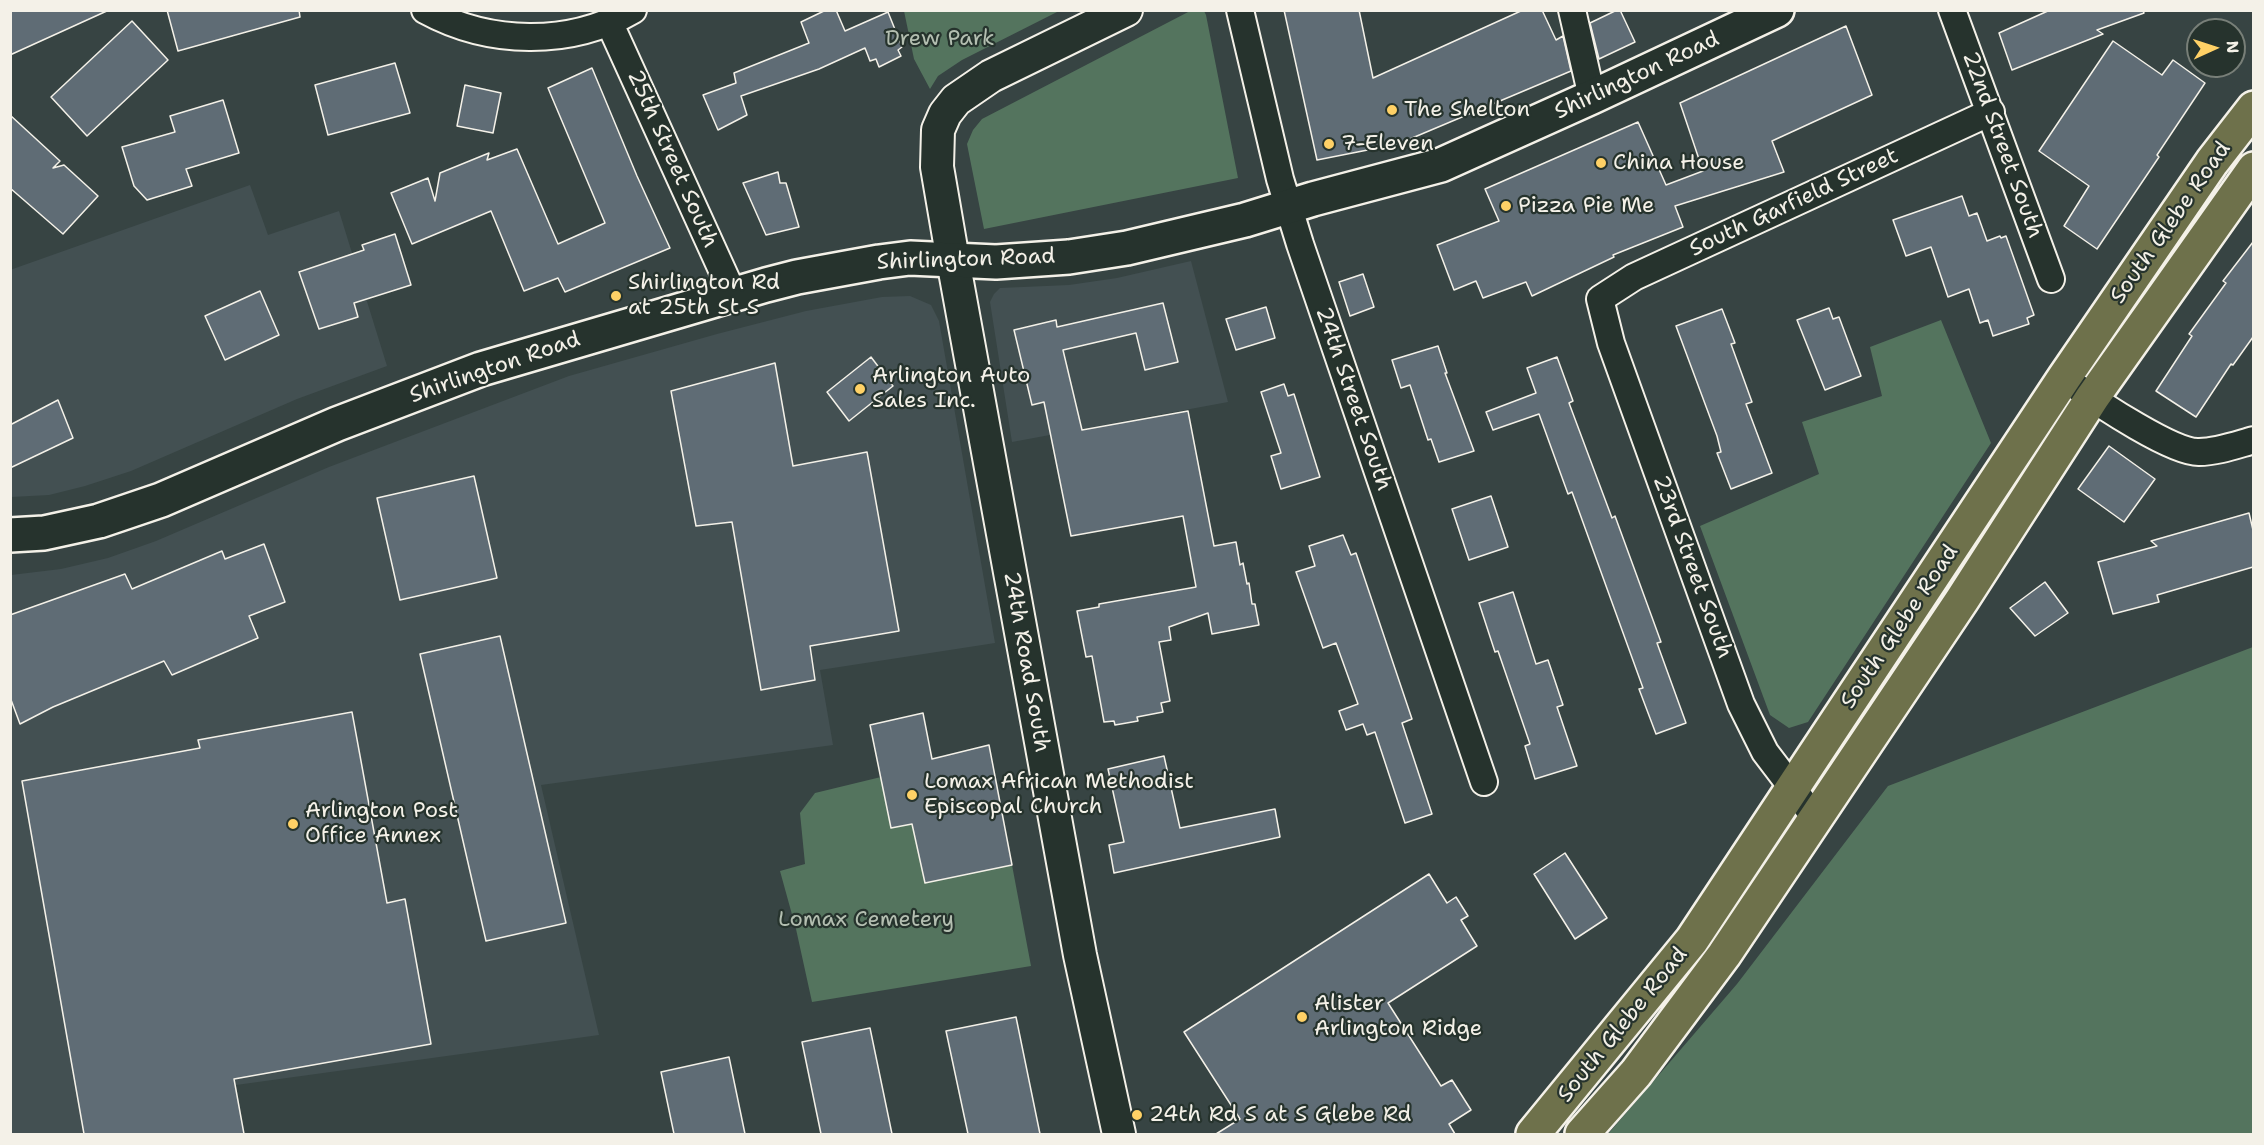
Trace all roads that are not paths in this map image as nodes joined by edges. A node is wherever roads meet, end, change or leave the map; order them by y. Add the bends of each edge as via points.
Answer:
1 (425, 10) edge
2 (633, 10) edge
3 (1126, 10) edge
4 (1240, 10) edge
5 (1572, 10) edge
6 (1777, 10) edge
7 (1952, 10) edge
8 (610, 24) junction
9 (1593, 98) junction
10 (2253, 108) edge
11 (1991, 112) junction
12 (2253, 169) edge
13 (1288, 207) junction
14 (953, 260) junction
15 (2051, 279) dead end
16 (733, 294) junction
17 (1600, 299) joint
18 (2064, 378) junction
19 (2092, 398) junction
20 (2253, 440) edge
21 (10, 535) edge
22 (1484, 782) dead end
23 (1792, 789) junction
24 (1816, 819) junction
25 (1119, 1134) edge
26 (1533, 1134) edge
27 (1582, 1134) edge

1 - 8 street via 468,28 510,37 557,37
2 - 8 street
3 - 14 street, 24th Road South via 991,76 956,100 945,114 938,130 937,167
4 - 13 street, 24th Street South
5 - 9 street
6 - 9 main road, Shirlington Road
7 - 11 street, 22nd Street South
8 - 16 street, 25th Street South
9 - 13 main road, Shirlington Road via 1441,165
10 - 18 main road, South Glebe Road
11 - 15 street, 22nd Street South
11 - 17 street, South Garfield Street via 1634,278
12 - 19 main road, South Glebe Road
13 - 14 main road, Shirlington Road via 1127,248 996,262
13 - 22 street, 24th Street South
14 - 16 main road, Shirlington Road via 910,258 879,262
14 - 25 street, 24th Road South via 1080,955
16 - 21 main road, Shirlington Road via 481,369 337,424 160,500 99,521 45,533
17 - 23 street, 23rd Street South via 1611,343 1741,704 1765,752
18 - 19 street
18 - 23 main road, South Glebe Road
19 - 20 street via 2176,448 2198,452
19 - 24 main road, South Glebe Road
23 - 24 street, 23rd Street South
23 - 26 main road, South Glebe Road via 1692,940
24 - 27 main road, South Glebe Road via 1724,955 1636,1073

